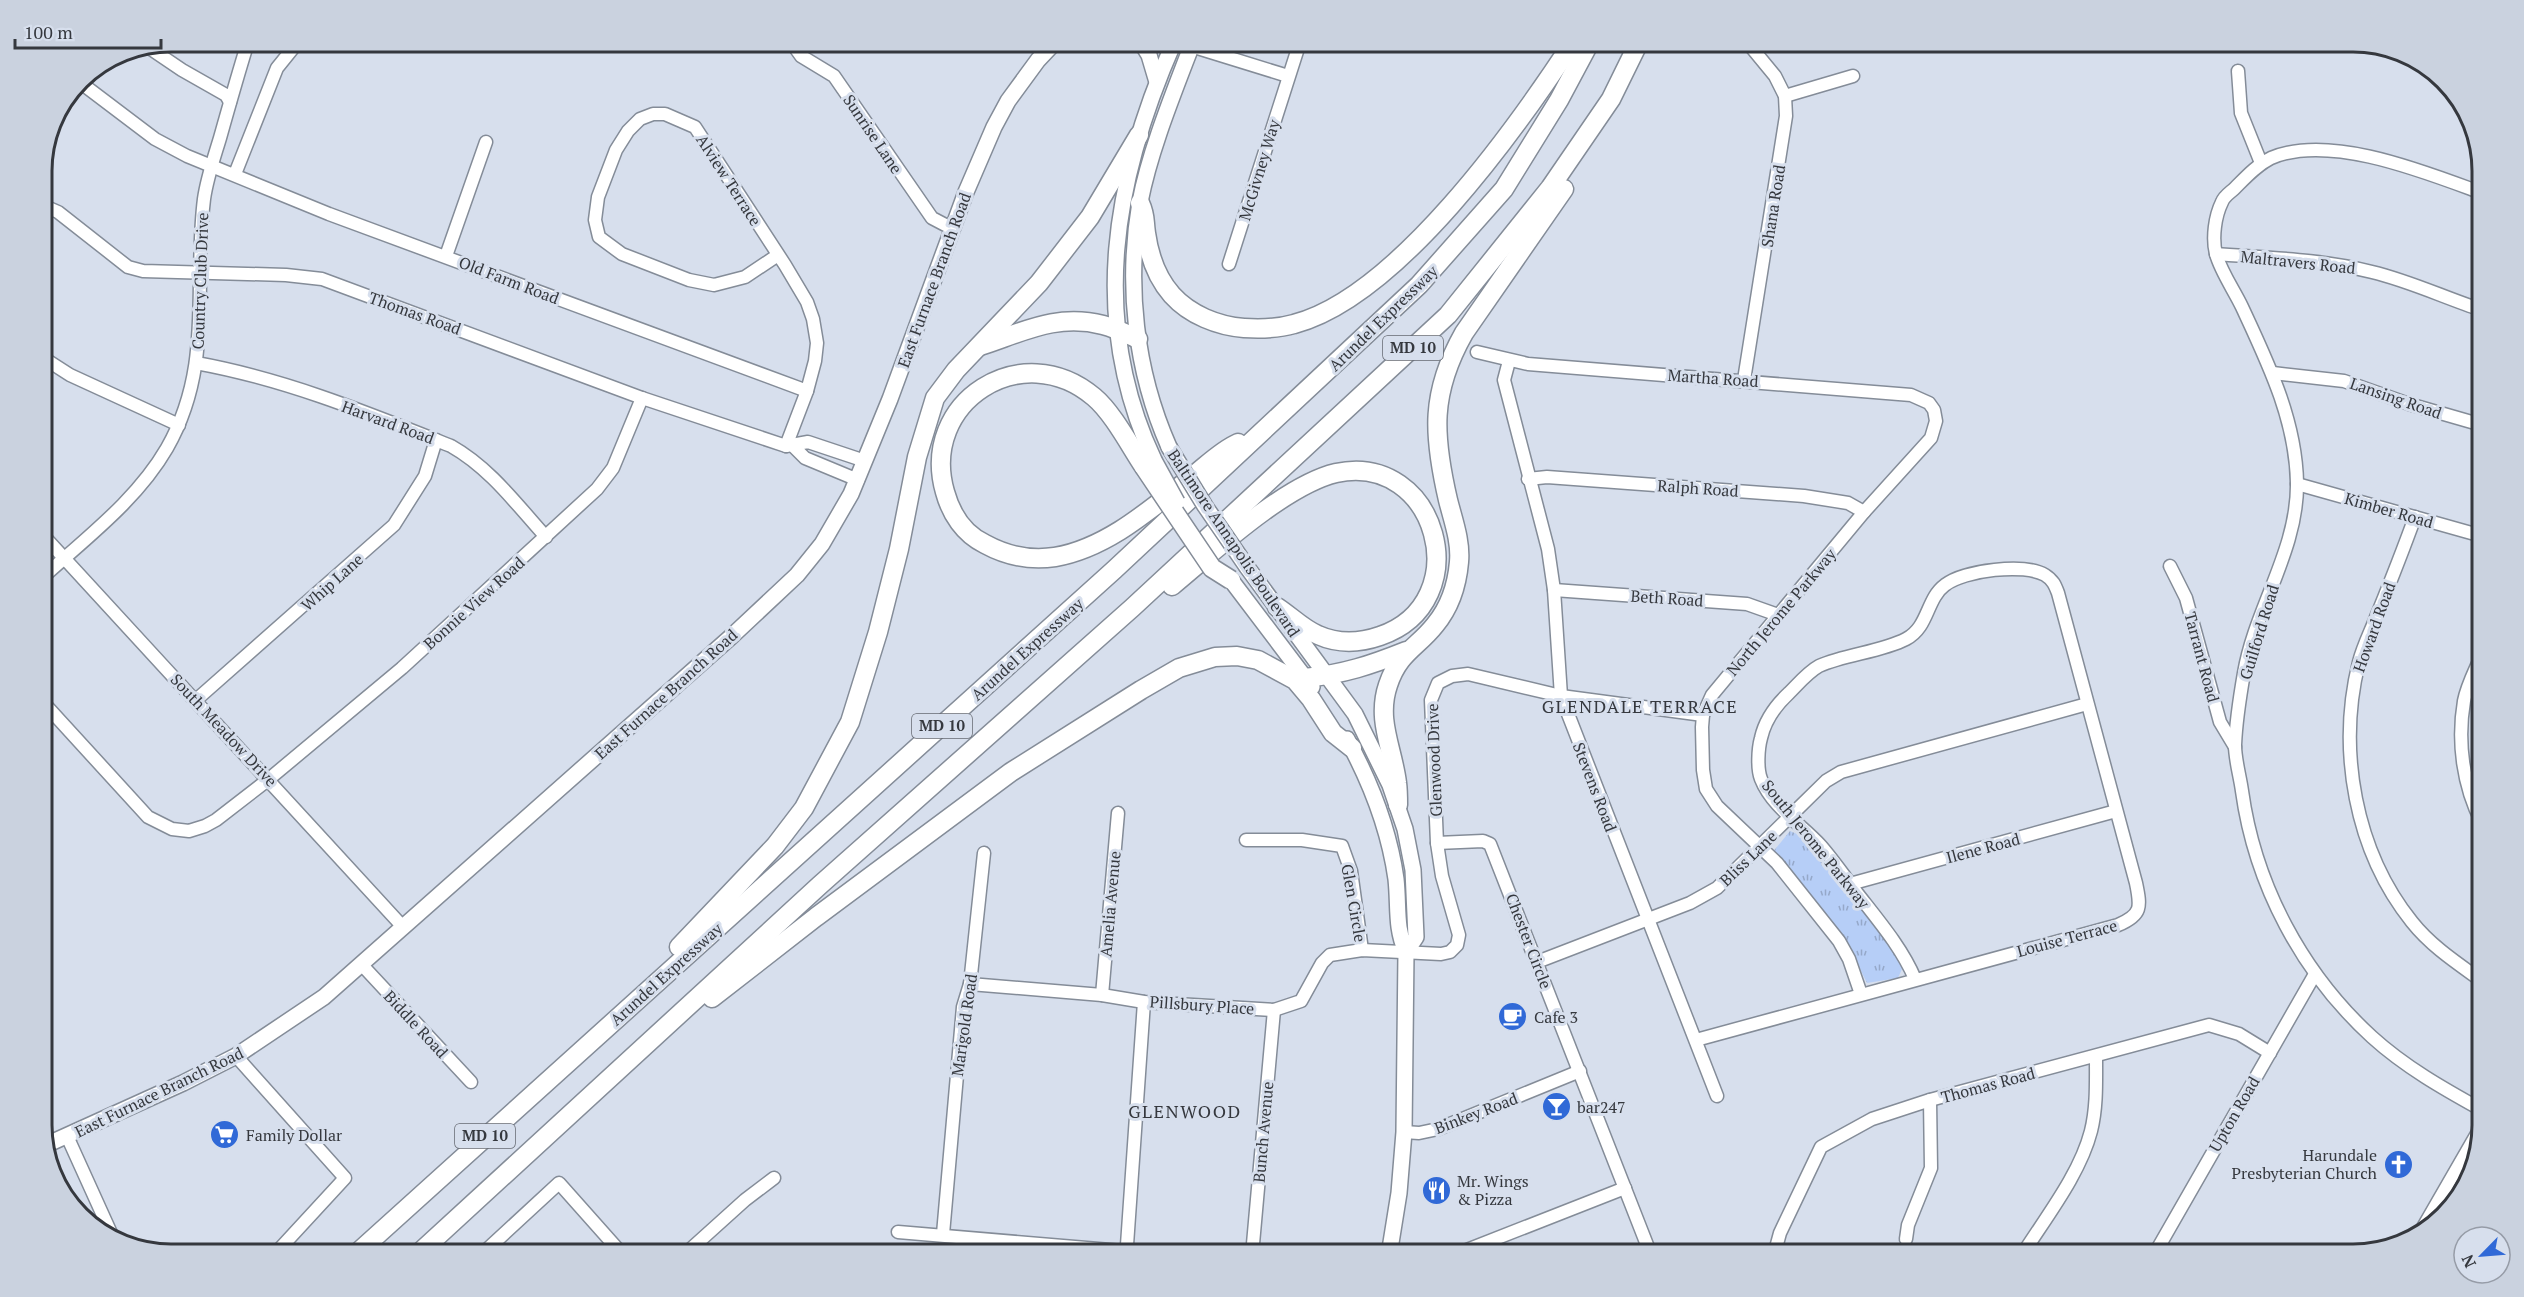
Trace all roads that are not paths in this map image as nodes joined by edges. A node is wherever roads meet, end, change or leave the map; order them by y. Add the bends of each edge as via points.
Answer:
1 (245, 52) edge
2 (290, 52) edge
3 (798, 52) edge
4 (1046, 52) edge
5 (1147, 52) edge
6 (1170, 52) edge
7 (1186, 52) edge
8 (1216, 52) edge
9 (1296, 52) edge
10 (1567, 52) edge
11 (1584, 52) edge
12 (1634, 52) edge
13 (1755, 52) edge
14 (158, 54) edge
15 (2238, 71) dead end
16 (1288, 76) junction
17 (1853, 76) dead end
18 (1157, 82) junction
19 (87, 87) edge
20 (1785, 96) junction
21 (230, 102) junction
22 (1592, 127) junction
23 (1139, 135) junction
24 (486, 142) dead end
25 (2261, 163) junction
26 (212, 166) junction
27 (235, 174) junction
28 (2471, 189) edge
29 (1140, 203) junction
30 (53, 210) edge
31 (953, 229) junction
32 (2216, 254) junction
33 (778, 255) junction
34 (446, 256) junction
35 (1229, 264) dead end
36 (201, 274) junction
37 (2471, 306) edge
38 (1118, 331) junction
39 (1138, 339) junction
40 (978, 346) junction
41 (1477, 352) dead end
42 (1509, 361) junction
43 (196, 363) junction
44 (53, 364) edge
45 (2273, 373) junction
46 (1744, 380) junction
47 (807, 391) junction
48 (642, 398) junction
49 (1936, 421) joint
50 (2471, 422) edge
51 (179, 425) junction
52 (1265, 431) junction
53 (436, 440) junction
54 (790, 446) junction
55 (866, 460) junction
56 (1149, 463) junction
57 (1528, 479) junction
58 (858, 480) junction
59 (2297, 484) junction
60 (1864, 512) junction
61 (2415, 517) junction
62 (2471, 533) edge
63 (546, 537) junction
64 (53, 546) edge
65 (64, 558) junction
66 (2170, 566) dead end
67 (53, 568) edge
68 (1231, 580) joint
69 (2052, 580) joint
70 (1554, 590) junction
71 (1277, 607) junction
72 (1132, 608) junction
73 (1778, 615) junction
74 (1406, 651) junction
75 (1326, 676) junction
76 (1305, 678) junction
77 (2472, 680) edge
78 (1561, 696) junction
79 (196, 700) junction
80 (2087, 704) junction
81 (53, 713) edge
82 (1703, 715) junction
83 (2235, 747) junction
84 (1352, 748) junction
85 (269, 779) junction
86 (2472, 798) edge
87 (1398, 805) junction
88 (2116, 811) junction
89 (1118, 813) dead end
90 (1790, 817) junction
91 (1246, 840) dead end
92 (1437, 843) junction
93 (1760, 847) junction
94 (984, 853) dead end
95 (1850, 884) junction
96 (1649, 918) junction
97 (403, 927) junction
98 (1362, 950) junction
99 (1406, 952) junction
100 (1537, 962) junction
101 (362, 965) junction
102 (2315, 974) junction
103 (2472, 974) edge
104 (1915, 979) junction
105 (970, 984) junction
106 (1861, 994) junction
107 (1102, 995) junction
108 (1144, 1002) junction
109 (683, 1010) junction
110 (1274, 1010) junction
111 (616, 1018) junction
112 (1696, 1040) junction
113 (2270, 1053) junction
114 (236, 1056) junction
115 (2096, 1057) junction
116 (1580, 1071) junction
117 (471, 1082) dead end
118 (1717, 1096) dead end
119 (1929, 1101) junction
120 (2472, 1104) edge
121 (1404, 1132) junction
122 (67, 1136) junction
123 (54, 1142) edge
124 (2469, 1147) edge
125 (774, 1178) dead end
126 (1625, 1188) junction
127 (2429, 1216) edge
128 (107, 1225) edge
129 (898, 1232) dead end
130 (943, 1234) junction
131 (1906, 1239) dead end
132 (284, 1244) edge
133 (367, 1244) edge
134 (429, 1244) edge
135 (493, 1244) edge
136 (613, 1244) edge
137 (696, 1244) edge
138 (1038, 1244) edge
139 (1127, 1244) edge
140 (1253, 1244) edge
141 (1391, 1244) edge
142 (1482, 1244) edge
143 (1647, 1244) edge
144 (1777, 1244) edge
145 (2029, 1244) edge
146 (2160, 1244) edge

1 - 21 street, Country Club Drive
2 - 27 street via 277,68
3 - 31 street, Sunrise Lane via 834,76 927,212
4 - 31 main road, East Furnace Branch Road via 994,127
5 - 18 main road
6 - 18 main road, Baltimore Annapolis Boulevard
7 - 29 main road, Baltimore Annapolis Boulevard
8 - 16 street
9 - 16 street, McGivney Way
10 - 29 highway via 1531,107 1425,234 1383,273 1349,297 1295,324 1268,329 1234,327 1209,321 1184,306 1163,284 1156,270 1145,230 1147,217
11 - 52 highway, Arundel Expressway / MD 10 via 1504,189 1419,285
12 - 22 highway, MD 10
13 - 20 street, Shana Road
14 - 21 street via 226,94
15 - 25 street via 2241,113
16 - 35 street, McGivney Way
17 - 20 street
18 - 23 main road, Baltimore Annapolis Boulevard
19 - 26 street, Old Farm Road via 155,139
20 - 46 street, Shana Road via 1783,148
21 - 26 street, Country Club Drive
22 - 72 highway, MD 10 via 1550,188 1448,315
22 - 74 highway via 1593,146 1464,333 1444,376 1436,441 1459,542 1458,572 1450,600 1435,625
23 - 38 main road, Baltimore Annapolis Boulevard via 1116,240
23 - 40 highway via 1090,217 1039,283
24 - 34 street
25 - 28 street via 2294,151 2351,154 2410,167
25 - 32 street, Guilford Road via 2222,200 2214,229
26 - 27 street, Old Farm Road
26 - 36 street, Country Club Drive via 204,199
27 - 34 street, Old Farm Road via 329,214
29 - 39 main road, Baltimore Annapolis Boulevard via 1134,274
30 - 36 street, Thomas Road via 128,267
31 - 55 main road, East Furnace Branch Road
32 - 37 street, Maltravers Road via 2313,261 2360,269
32 - 45 street, Guilford Road
33 - 33 street, Alview Terrace via 746,277 714,285 689,280 621,254 599,237 595,220 598,197 616,150 628,131 653,114 665,114 695,127
33 - 47 street, Alview Terrace via 813,318 817,343
34 - 47 street, Old Farm Road
36 - 43 street, Country Club Drive via 201,328
36 - 48 street, Thomas Road via 322,279
38 - 39 highway
38 - 40 highway via 1082,321 1053,322
38 - 56 main road, Baltimore Annapolis Boulevard
39 - 71 main road, Baltimore Annapolis Boulevard, bridge via 1149,396 1169,447 1205,506
40 - 111 highway via 935,398 917,457 878,632 850,722 835,755 775,846 668,957
41 - 42 street, Martha Road
42 - 46 street, Martha Road
42 - 57 street, Stevens Road via 1504,380
43 - 51 street, Country Club Drive
43 - 53 street, Harvard Road via 288,385
44 - 51 street
45 - 50 street, Lansing Road via 2344,381
45 - 59 street, Guilford Road via 2290,431
46 - 49 street, Martha Road via 1911,395 1929,403
47 - 54 street, Alview Terrace
48 - 54 street, Thomas Road
48 - 63 street, Bonnie View Road via 613,468 597,489
49 - 60 street, North Jerome Parkway via 1931,438
51 - 65 street, Country Club Drive via 167,449 140,485
52 - 56 highway via 1234,445 1128,525 1084,548 1041,559 1001,553 976,540 961,526 949,506 940,464 949,422 970,397 993,381 1020,373 1057,377 1095,397
52 - 111 highway, Arundel Expressway / MD 10
53 - 63 street, Harvard Road via 471,458
53 - 79 street, Whip Lane via 424,476 394,525
54 - 55 street, Thomas Road via 808,442
54 - 58 street, Thomas Road via 805,458
55 - 58 main road, East Furnace Branch Road
56 - 68 highway, bridge via 1212,568
57 - 60 street, Ralph Road via 1547,477 1804,496 1848,503
57 - 70 street, Stevens Road via 1548,549
58 - 97 main road, East Furnace Branch Road via 822,544 797,575
59 - 61 street, Kimber Road
59 - 83 street, Guilford Road via 2289,538 2244,670
60 - 73 street, North Jerome Parkway
61 - 62 street, Kimber Road
61 - 103 street, Howard Road via 2359,660 2350,728 2356,802 2382,877 2412,923
63 - 85 street, Bonnie View Road via 402,668
64 - 65 street, South Meadow Drive
65 - 67 street, Country Club Drive
65 - 79 street, South Meadow Drive
66 - 83 street, Tarrant Road via 2186,598 2220,722
68 - 76 main road, Baltimore Annapolis Boulevard
69 - 80 street, Louise Terrace
69 - 90 street, South Jerome Parkway via 2020,569 1954,580 1935,595 1928,615 1905,639 1819,666 1807,675 1778,703 1760,742 1760,778
70 - 73 street, Beth Road via 1747,604
70 - 78 street, Stevens Road
71 - 72 highway via 1318,635 1341,642 1367,640 1392,632 1419,609 1433,585 1438,556 1427,514 1404,488 1384,477 1361,472 1335,474 1282,500 1150,603
71 - 75 main road, Baltimore Annapolis Boulevard
72 - 109 highway, MD 10
73 - 82 street, North Jerome Parkway via 1712,695
74 - 75 highway via 1382,662
74 - 87 highway via 1388,685 1383,716
75 - 76 highway
75 - 87 main road, Baltimore Annapolis Boulevard via 1366,734
76 - 84 main road, Baltimore Annapolis Boulevard
77 - 86 street via 2464,699 2461,726 2464,770
78 - 82 street, Glenwood Drive
78 - 92 street, Glenwood Drive via 1468,674 1438,683 1431,700
78 - 96 street, Stevens Road
79 - 85 street, South Meadow Drive
80 - 88 street, Louise Terrace
80 - 90 street, Bliss Lane via 1841,772 1826,781
81 - 85 street, Bonnie View Road via 148,818 172,829 189,831 216,820
82 - 93 street, North Jerome Parkway via 1706,789 1717,806
83 - 102 street, Guilford Road via 2258,866 2284,923
84 - 99 main road, Baltimore Annapolis Boulevard via 1381,813 1395,878 1399,935
84 - 109 highway via 1333,733 1295,680 1258,660 1215,657 1179,668 1011,772 706,1004
85 - 97 street, South Meadow Drive
87 - 99 main road, Baltimore Annapolis Boulevard via 1409,847 1415,898 1416,937
88 - 95 street, Ilene Road
88 - 104 street, Louise Terrace via 2140,901 2138,913 2130,920
89 - 107 street, Amelia Avenue
90 - 93 street, Bliss Lane
90 - 95 street, South Jerome Parkway via 1822,848
91 - 98 street, Glen Circle via 1302,840 1342,846 1351,871
92 - 99 street, Glenwood Drive via 1459,935 1450,952
92 - 100 street, Chester Circle via 1490,844
93 - 96 street, Bliss Lane via 1717,888
93 - 106 street, North Jerome Parkway via 1839,941
94 - 105 street, Marigold Road
95 - 104 street, South Jerome Parkway via 1908,961
96 - 100 street, Bliss Lane
96 - 112 street, Stevens Road
97 - 101 main road, East Furnace Branch Road
98 - 99 street, Pillsbury Place
98 - 110 street, Pillsbury Place via 1330,955 1301,1001
99 - 121 main road, Baltimore Annapolis Boulevard
100 - 116 street, Chester Circle
101 - 114 main road, East Furnace Branch Road via 315,1003
101 - 117 street, Biddle Road
102 - 113 street, Upton Road
102 - 120 street, Guilford Road via 2339,1005 2374,1039 2427,1079
104 - 106 street, Louise Terrace
105 - 107 street, Pillsbury Place
105 - 130 street, Marigold Road via 962,1016
106 - 112 street, Louise Terrace
107 - 108 street, Pillsbury Place
108 - 110 street, Pillsbury Place
108 - 139 street
109 - 134 highway, MD 10
110 - 140 street, Bunch Avenue
111 - 133 highway, Arundel Expressway / MD 10
112 - 118 street, Stevens Road
113 - 115 street, Thomas Road via 2239,1034 2209,1025
113 - 146 street, Upton Road
114 - 122 main road, East Furnace Branch Road
114 - 132 street via 345,1178
115 - 119 street, Thomas Road
115 - 145 street via 2096,1105 2091,1132 2079,1164
116 - 121 street, Binkey Road via 1438,1129
116 - 126 street, Chester Circle
119 - 131 street via 1931,1168
119 - 144 street, Thomas Road via 1872,1119 1821,1147
121 - 141 main road, Baltimore Annapolis Boulevard
122 - 123 main road, East Furnace Branch Road
122 - 128 street
124 - 127 street
125 - 137 street
126 - 142 street
126 - 143 street, Chester Circle
129 - 130 street
130 - 138 street
135 - 136 street via 559,1184

